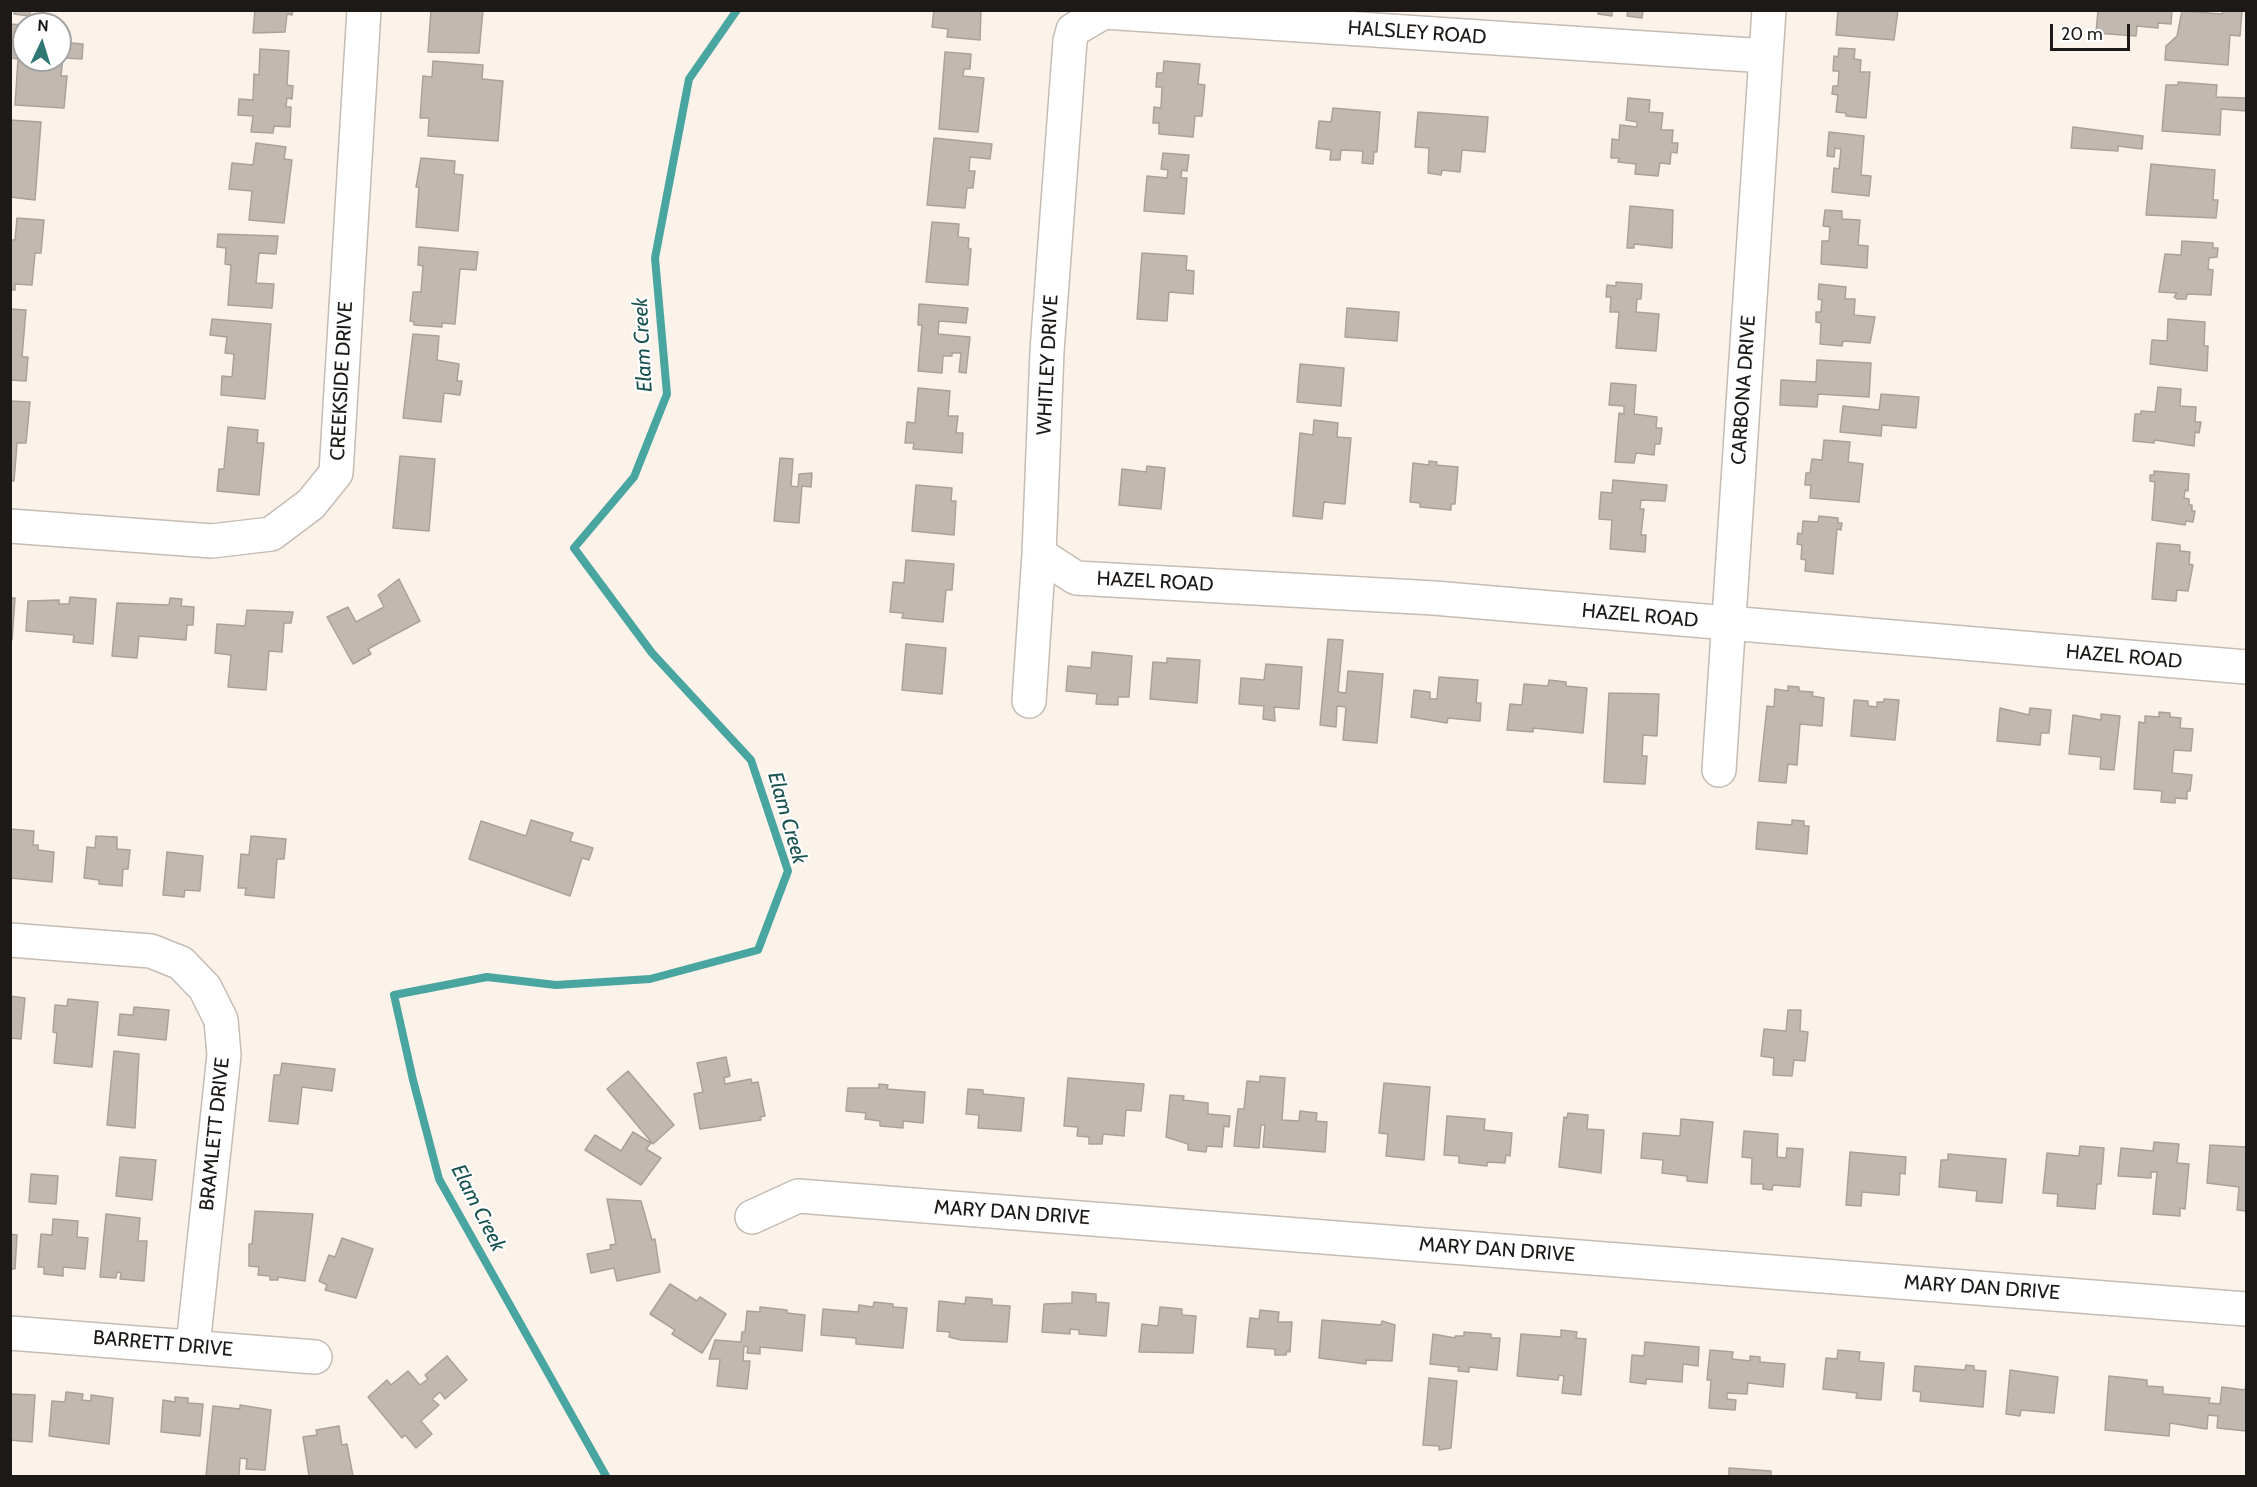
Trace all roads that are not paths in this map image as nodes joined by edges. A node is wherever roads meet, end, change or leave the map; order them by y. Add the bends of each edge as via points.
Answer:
1 (364, 10) edge
2 (1769, 10) edge
3 (1073, 30) joint
4 (1766, 56) junction
5 (10, 526) edge
6 (1039, 554) junction
7 (1729, 624) junction
8 (2247, 668) edge
9 (1029, 701) dead end
10 (1719, 770) dead end
11 (10, 940) edge
12 (752, 1217) dead end
13 (2247, 1309) edge
14 (10, 1333) edge
15 (193, 1346) junction
16 (315, 1357) dead end

1 - 5 street, CREEKSIDE DRIVE via 336,473 311,504 271,534 212,541
2 - 4 street, CARBONA DRIVE
3 - 4 street, HALSLEY ROAD via 1104,12
3 - 6 street, WHITLEY DRIVE via 1048,339
4 - 7 street, CARBONA DRIVE
6 - 7 street, HAZEL ROAD via 1076,578 1434,598
6 - 9 street, WHITLEY DRIVE
7 - 8 street, HAZEL ROAD
7 - 10 street, CARBONA DRIVE
11 - 15 street, BRAMLETT DRIVE via 151,951 181,963 206,988 220,1020 224,1055
12 - 13 street, MARY DAN DRIVE via 798,1196
14 - 15 street, BARRETT DRIVE
15 - 16 street, BARRETT DRIVE

